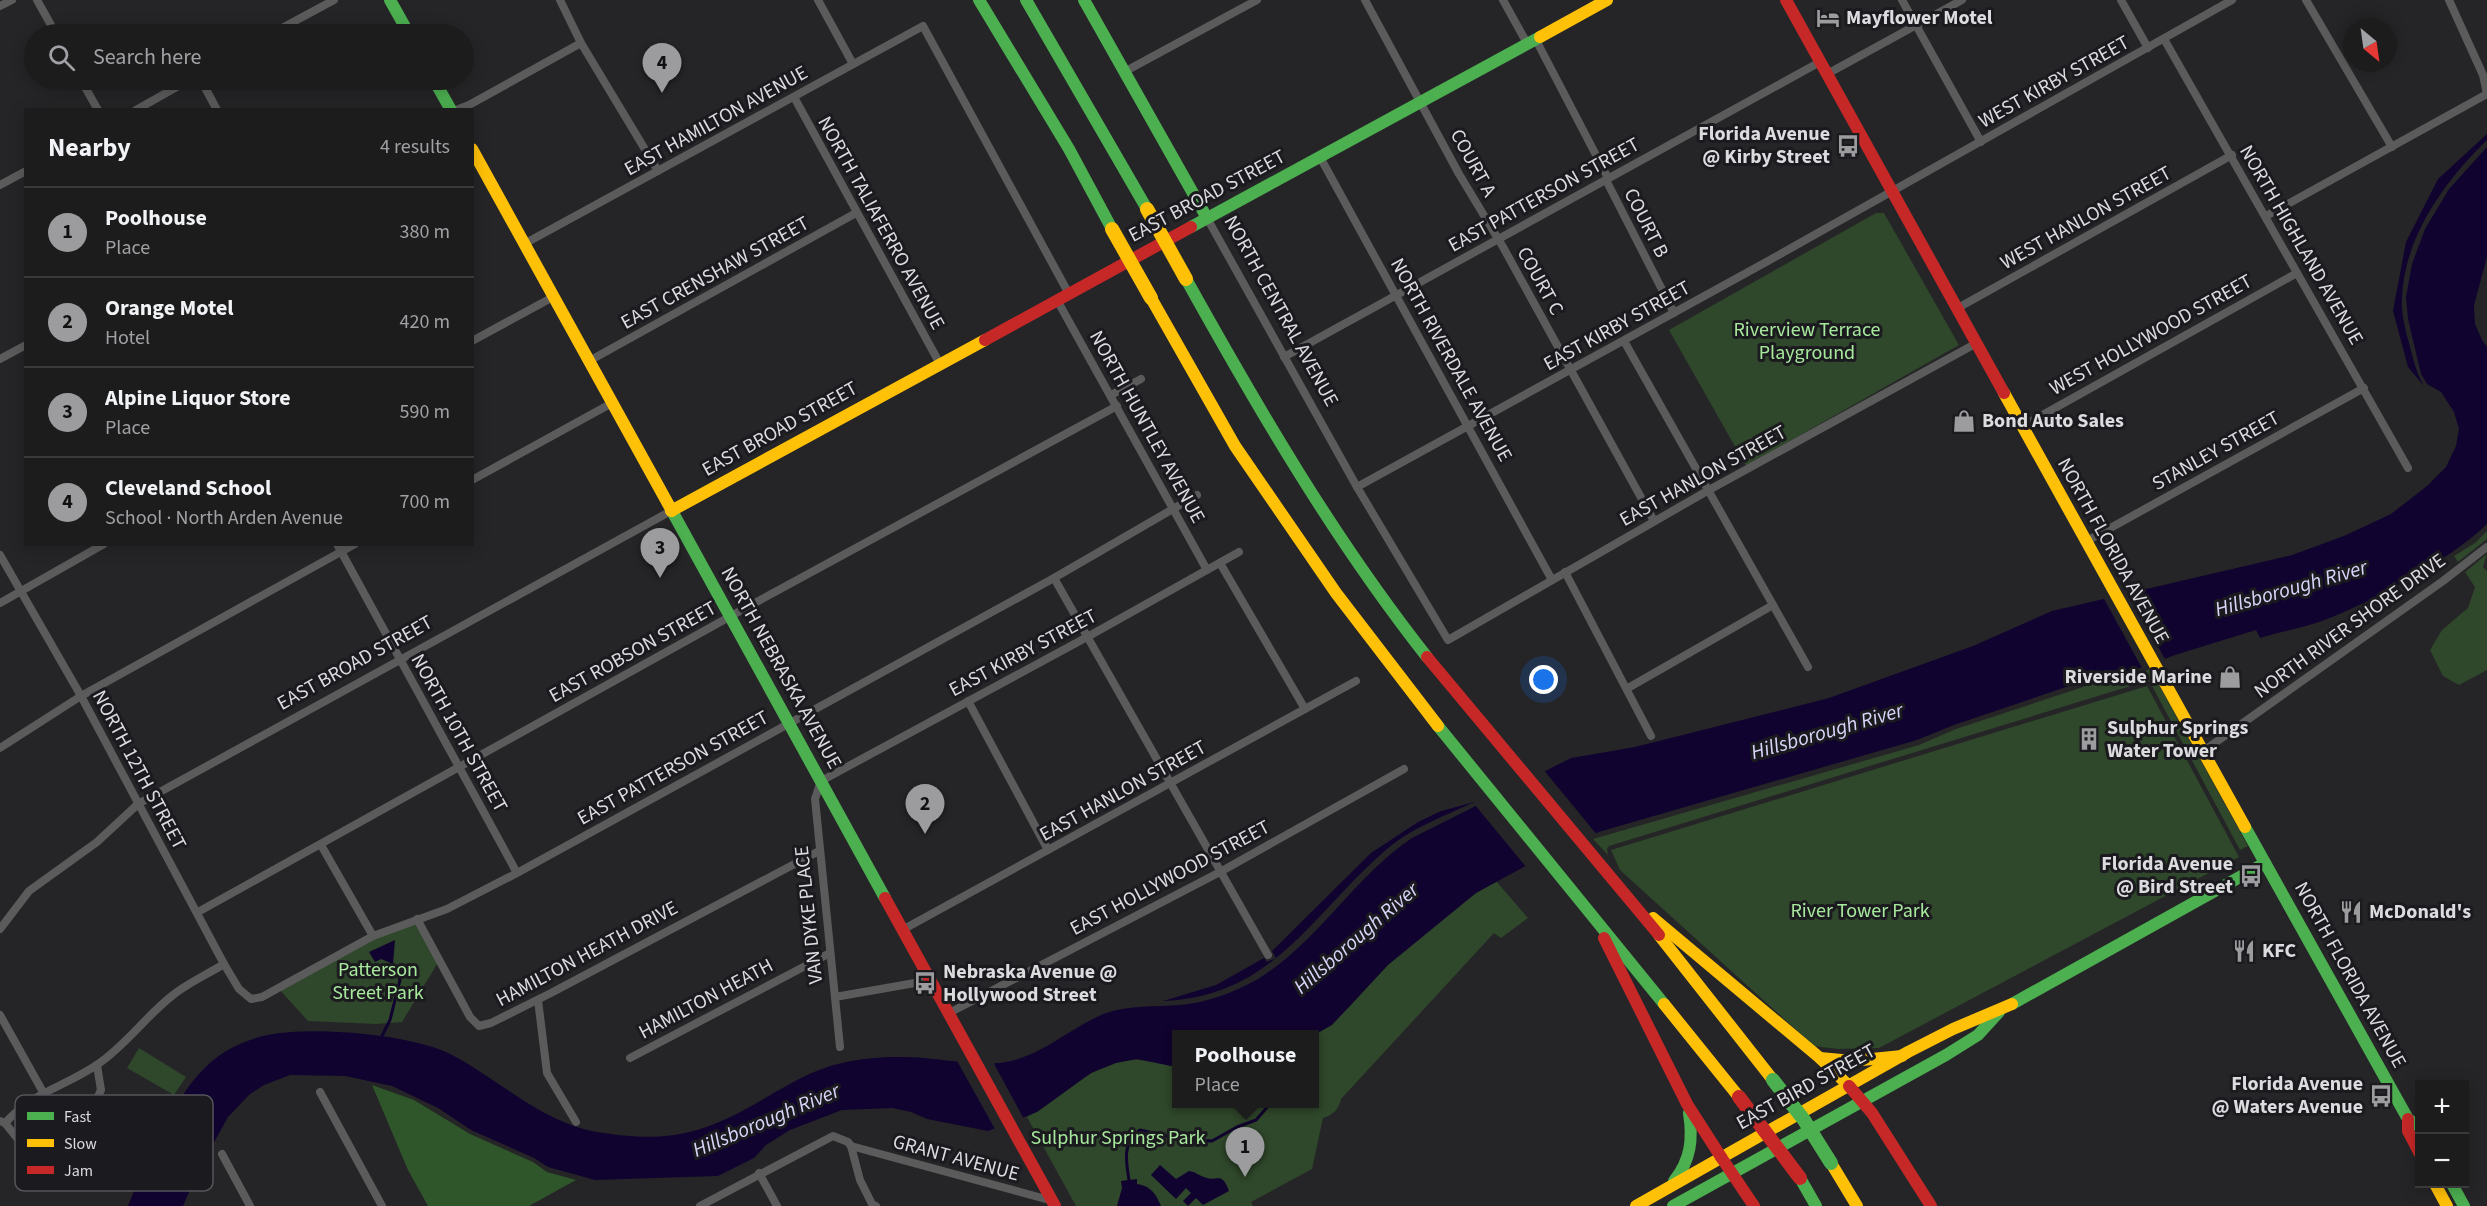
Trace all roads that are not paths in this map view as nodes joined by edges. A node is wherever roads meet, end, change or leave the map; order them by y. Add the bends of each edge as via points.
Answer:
1 (12, 0) edge
2 (37, 0) edge
3 (334, 0) edge
4 (390, 0) edge
5 (560, 0) edge
6 (818, 0) edge
7 (979, 0) edge
8 (1026, 0) edge
9 (1084, 0) edge
10 (1257, 0) edge
11 (1365, 0) edge
12 (1503, 0) edge
13 (1607, 0) edge
14 (1786, 0) edge
15 (1902, 0) edge
16 (1962, 0) edge
17 (2121, 0) edge
18 (2232, 0) edge
19 (2306, 0) edge
20 (2449, 0) edge
21 (0, 6) edge
22 (50, 24) edge
23 (290, 24) edge
24 (403, 24) edge
25 (1916, 25) junction
26 (923, 26) joint
27 (2164, 39) junction
28 (1532, 42) junction
29 (582, 43) junction
30 (2148, 48) junction
31 (853, 64) junction
32 (1824, 68) junction
33 (1124, 72) junction
34 (87, 90) edge
35 (171, 90) edge
36 (206, 90) edge
37 (440, 90) edge
38 (2487, 94) edge
39 (794, 97) junction
40 (1420, 103) junction
41 (97, 108) edge
42 (140, 108) edge
43 (216, 108) edge
44 (450, 108) edge
45 (461, 108) edge
46 (1981, 142) junction
47 (2391, 147) junction
48 (474, 153) edge
49 (2232, 155) junction
50 (1320, 157) junction
51 (658, 171) junction
52 (24, 172) edge
53 (1607, 179) junction
54 (0, 185) edge
55 (1892, 192) junction
56 (856, 213) junction
57 (2266, 216) junction
58 (1207, 218) junction
59 (1498, 239) junction
60 (524, 244) junction
61 (2297, 273) junction
62 (1397, 295) junction
63 (554, 297) junction
64 (1063, 297) junction
65 (1956, 309) junction
66 (1674, 314) junction
67 (474, 340) edge
68 (1624, 341) junction
69 (1976, 344) junction
70 (24, 346) edge
71 (1284, 357) junction
72 (0, 359) edge
73 (589, 361) junction
74 (940, 364) junction
75 (1570, 370) junction
76 (1141, 379) dead end
77 (2364, 388) junction
78 (1111, 396) junction
79 (612, 403) junction
80 (1117, 406) junction
81 (1468, 426) junction
82 (2021, 427) junction
83 (2408, 468) dead end
84 (474, 479) edge
85 (1357, 487) junction
86 (1708, 490) junction
87 (1197, 495) dead end
88 (1174, 508) junction
89 (671, 511) junction
90 (1654, 521) junction
91 (2085, 542) junction
92 (100, 546) edge
93 (2487, 547) edge
94 (339, 548) edge
95 (1239, 552) dead end
96 (0, 555) edge
97 (1220, 563) junction
98 (1207, 570) junction
99 (1565, 572) junction
100 (1054, 578) junction
101 (1552, 580) junction
102 (22, 590) junction
103 (0, 603) edge
104 (1773, 605) junction
105 (730, 617) junction
106 (1089, 636) junction
107 (1448, 640) joint
108 (401, 660) junction
109 (1808, 667) dead end
110 (1356, 681) dead end
111 (1628, 688) junction
112 (81, 696) junction
113 (968, 701) junction
114 (1305, 709) junction
115 (789, 723) junction
116 (1651, 736) dead end
117 (0, 748) edge
118 (2202, 752) junction
119 (459, 769) junction
120 (1404, 769) dead end
121 (822, 781) junction
122 (1171, 784) junction
123 (138, 804) junction
124 (321, 845) junction
125 (1048, 850) junction
126 (819, 851) junction
127 (2265, 863) junction
128 (1220, 872) junction
129 (517, 873) junction
130 (1629, 899) junction
131 (1591, 911) junction
132 (198, 912) junction
133 (417, 919) junction
134 (0, 929) edge
135 (904, 929) junction
136 (373, 936) junction
137 (830, 953) junction
138 (1269, 955) dead end
139 (225, 964) junction
140 (932, 980) junction
141 (835, 997) junction
142 (250, 999) joint
143 (538, 1000) junction
144 (2000, 1011) junction
145 (949, 1012) junction
146 (0, 1015) edge
147 (840, 1047) dead end
148 (1902, 1056) junction
149 (630, 1058) dead end
150 (1820, 1058) junction
151 (97, 1065) junction
152 (1848, 1086) junction
153 (43, 1092) junction
154 (320, 1092) dead end
155 (38, 1095) edge
156 (99, 1095) edge
157 (1863, 1102) junction
158 (1687, 1104) junction
159 (15, 1111) edge
160 (2, 1122) edge
161 (576, 1122) dead end
162 (2414, 1123) edge
163 (15, 1137) edge
164 (2415, 1145) edge
165 (851, 1146) junction
166 (222, 1154) dead end
167 (1721, 1156) junction
168 (759, 1173) junction
169 (1732, 1174) junction
170 (1674, 1181) junction
171 (2437, 1188) edge
172 (2454, 1188) edge
173 (1054, 1204) edge
174 (250, 1206) edge
175 (382, 1206) edge
176 (700, 1206) edge
177 (777, 1206) edge
178 (876, 1206) edge
179 (1636, 1206) edge
180 (1673, 1206) edge
181 (1754, 1206) edge
182 (1816, 1206) edge
183 (1857, 1206) edge
184 (1931, 1206) edge
185 (2447, 1206) edge
186 (2464, 1206) edge

1 - 21 street
2 - 22 street
3 - 23 street
4 - 24 main road
5 - 29 street
6 - 31 street
7 - 131 main road, bridge via 1070,149 1235,446 1388,663
8 - 130 main road, bridge via 1243,382 1337,535 1458,698
9 - 33 main road, NORTH CENTRAL AVENUE
10 - 33 street
11 - 40 street, COURT A
12 - 28 street, COURT B
13 - 28 main road, EAST BROAD STREET
14 - 32 main road, NORTH FLORIDA AVENUE
15 - 25 street
16 - 25 street, EAST PATTERSON STREET
17 - 30 street
18 - 27 street, WEST KIRBY STREET
19 - 47 street
20 - 38 street via 2483,75
25 - 32 street, EAST PATTERSON STREET
25 - 46 street
26 - 31 street, EAST HAMILTON AVENUE
26 - 64 street, NORTH HUNTLEY AVENUE
27 - 30 street, WEST KIRBY STREET
27 - 49 street, NORTH HIGHLAND AVENUE
28 - 40 main road, EAST BROAD STREET
28 - 53 street, COURT B
29 - 45 street
29 - 51 street
30 - 46 street, WEST KIRBY STREET
31 - 39 street, EAST HAMILTON AVENUE
32 - 53 street, EAST PATTERSON STREET
32 - 55 main road, NORTH FLORIDA AVENUE
33 - 58 main road, NORTH CENTRAL AVENUE
34 - 41 street
35 - 42 street
36 - 43 street
37 - 44 main road
38 - 47 street
39 - 51 street, EAST HAMILTON AVENUE
39 - 56 street, NORTH TALIAFERRO AVENUE
40 - 50 main road, EAST BROAD STREET
40 - 59 street, COURT A
46 - 55 street, WEST KIRBY STREET
47 - 57 street
48 - 60 main road, NORTH NEBRASKA AVENUE
49 - 57 street, NORTH HIGHLAND AVENUE
49 - 65 street, WEST HANLON STREET
50 - 58 main road, EAST BROAD STREET
50 - 62 street, NORTH RIVERDALE AVENUE
51 - 60 street, EAST HAMILTON AVENUE
52 - 54 street
53 - 59 street, EAST PATTERSON STREET
53 - 66 street, COURT B
55 - 65 main road, NORTH FLORIDA AVENUE
55 - 66 street, EAST KIRBY STREET
56 - 73 street, EAST CRENSHAW STREET
56 - 74 street, NORTH TALIAFERRO AVENUE
57 - 61 street, NORTH HIGHLAND AVENUE
58 - 64 main road, EAST BROAD STREET
58 - 71 street, NORTH CENTRAL AVENUE
59 - 62 street, EAST PATTERSON STREET
59 - 75 street, COURT C
60 - 63 main road, NORTH NEBRASKA AVENUE
61 - 77 street, NORTH HIGHLAND AVENUE
61 - 82 street, WEST HOLLYWOOD STREET
62 - 71 street, EAST PATTERSON STREET
62 - 81 street, NORTH RIVERDALE AVENUE
63 - 67 street
63 - 73 main road, NORTH NEBRASKA AVENUE
64 - 74 main road, EAST BROAD STREET
64 - 78 street, NORTH HUNTLEY AVENUE
65 - 69 main road, NORTH FLORIDA AVENUE
66 - 68 street, EAST KIRBY STREET
68 - 75 street, EAST KIRBY STREET
68 - 86 street
69 - 82 main road, NORTH FLORIDA AVENUE
69 - 86 street, EAST HANLON STREET
70 - 72 street
71 - 85 street, NORTH CENTRAL AVENUE
73 - 79 main road, NORTH NEBRASKA AVENUE
74 - 89 main road, EAST BROAD STREET
75 - 81 street, EAST KIRBY STREET
75 - 90 street, COURT C
76 - 78 street
77 - 83 street, NORTH HIGHLAND AVENUE
77 - 91 street, STANLEY STREET
78 - 80 street, NORTH HUNTLEY AVENUE
79 - 84 street
79 - 89 main road, NORTH NEBRASKA AVENUE
80 - 88 street, NORTH HUNTLEY AVENUE
80 - 105 street, EAST ROBSON STREET
81 - 85 street, EAST KIRBY STREET
81 - 101 street, NORTH RIVERDALE AVENUE
82 - 91 main road, NORTH FLORIDA AVENUE
85 - 107 street, NORTH CENTRAL AVENUE
86 - 90 street, EAST HANLON STREET
86 - 104 street
87 - 88 street, EAST PATTERSON STREET
88 - 98 street, NORTH HUNTLEY AVENUE
88 - 100 street, EAST PATTERSON STREET
89 - 105 main road, NORTH NEBRASKA AVENUE
89 - 108 street, EAST BROAD STREET
90 - 99 street, EAST HANLON STREET
91 - 118 main road, NORTH FLORIDA AVENUE
92 - 102 street
93 - 118 street, NORTH RIVER SHORE DRIVE
94 - 108 street, NORTH 10TH STREET
94 - 112 street
95 - 97 street, EAST KIRBY STREET
96 - 102 street, NORTH 12TH STREET
97 - 98 street, EAST KIRBY STREET
97 - 114 street
98 - 106 street, EAST KIRBY STREET
99 - 101 street, EAST HANLON STREET
99 - 111 street
100 - 106 street
100 - 115 street, EAST PATTERSON STREET
101 - 107 street, EAST HANLON STREET
102 - 103 street
102 - 112 street, NORTH 12TH STREET
104 - 109 street
104 - 111 street
105 - 115 main road, NORTH NEBRASKA AVENUE
105 - 119 street, EAST ROBSON STREET
106 - 113 street, EAST KIRBY STREET
106 - 122 street
108 - 119 street, NORTH 10TH STREET
108 - 123 street, EAST BROAD STREET
110 - 114 street, EAST HANLON STREET
111 - 116 street
112 - 117 street
112 - 123 street, NORTH 12TH STREET
113 - 121 street, EAST KIRBY STREET
113 - 125 street
114 - 122 street, EAST HANLON STREET
115 - 121 main road, NORTH NEBRASKA AVENUE
115 - 129 street, EAST PATTERSON STREET
118 - 127 main road, NORTH FLORIDA AVENUE
119 - 124 street, EAST ROBSON STREET
119 - 129 street, NORTH 10TH STREET
120 - 128 street, EAST HOLLYWOOD STREET
121 - 126 street, VAN DYKE PLACE via 815,799
121 - 135 main road, NORTH NEBRASKA AVENUE
122 - 125 street, EAST HANLON STREET
122 - 128 street
123 - 132 street, NORTH 12TH STREET
123 - 134 street, EAST BROAD STREET via 97,842 29,891
124 - 132 street, EAST ROBSON STREET
124 - 136 street
125 - 135 street, EAST HANLON STREET
126 - 137 street, VAN DYKE PLACE
126 - 143 street, HAMILTON HEATH DRIVE
127 - 144 main road, EAST BIRD STREET
127 - 162 main road, NORTH FLORIDA AVENUE
128 - 138 street
128 - 145 street, EAST HOLLYWOOD STREET
129 - 133 street, EAST PATTERSON STREET via 447,909
130 - 150 main road
130 - 183 main road, bridge via 1804,1120
131 - 158 main road
131 - 182 main road, bridge via 1739,1097 1800,1178
132 - 139 street, NORTH 12TH STREET
133 - 136 street, EAST PATTERSON STREET
133 - 143 street, HAMILTON HEATH DRIVE via 470,1017 479,1026
135 - 140 main road, NORTH NEBRASKA AVENUE
136 - 142 street, EAST PATTERSON STREET via 262,997
137 - 141 street, VAN DYKE PLACE
137 - 149 street, HAMILTON HEATH
139 - 142 street, NORTH 12TH STREET via 239,989
139 - 151 street via 173,995
140 - 141 street
140 - 145 main road, NORTH NEBRASKA AVENUE
141 - 147 street, VAN DYKE PLACE
143 - 161 street via 547,1073
144 - 148 main road, EAST BIRD STREET via 1970,1020
144 - 157 main road, EAST BIRD STREET via 1978,1035
145 - 173 main road, NORTH NEBRASKA AVENUE
146 - 153 street
148 - 150 main road via 1852,1061
148 - 152 main road, EAST BIRD STREET
150 - 152 main road
151 - 153 street
151 - 156 street
152 - 157 main road
152 - 167 main road, EAST BIRD STREET
153 - 155 street
154 - 175 street
157 - 169 main road, EAST BIRD STREET
157 - 184 main road
158 - 167 main road
158 - 170 main road via 1691,1150
159 - 160 street
160 - 163 street
162 - 164 main road, NORTH FLORIDA AVENUE via 2408,1131
165 - 168 street, GRANT AVENUE via 833,1136
165 - 173 street, GRANT AVENUE
165 - 178 street via 860,1180
166 - 174 street
167 - 169 main road
167 - 170 main road, EAST BIRD STREET
168 - 176 street
168 - 177 street
169 - 180 main road, EAST BIRD STREET
169 - 181 main road
170 - 179 main road, EAST BIRD STREET
171 - 185 main road
172 - 186 main road

